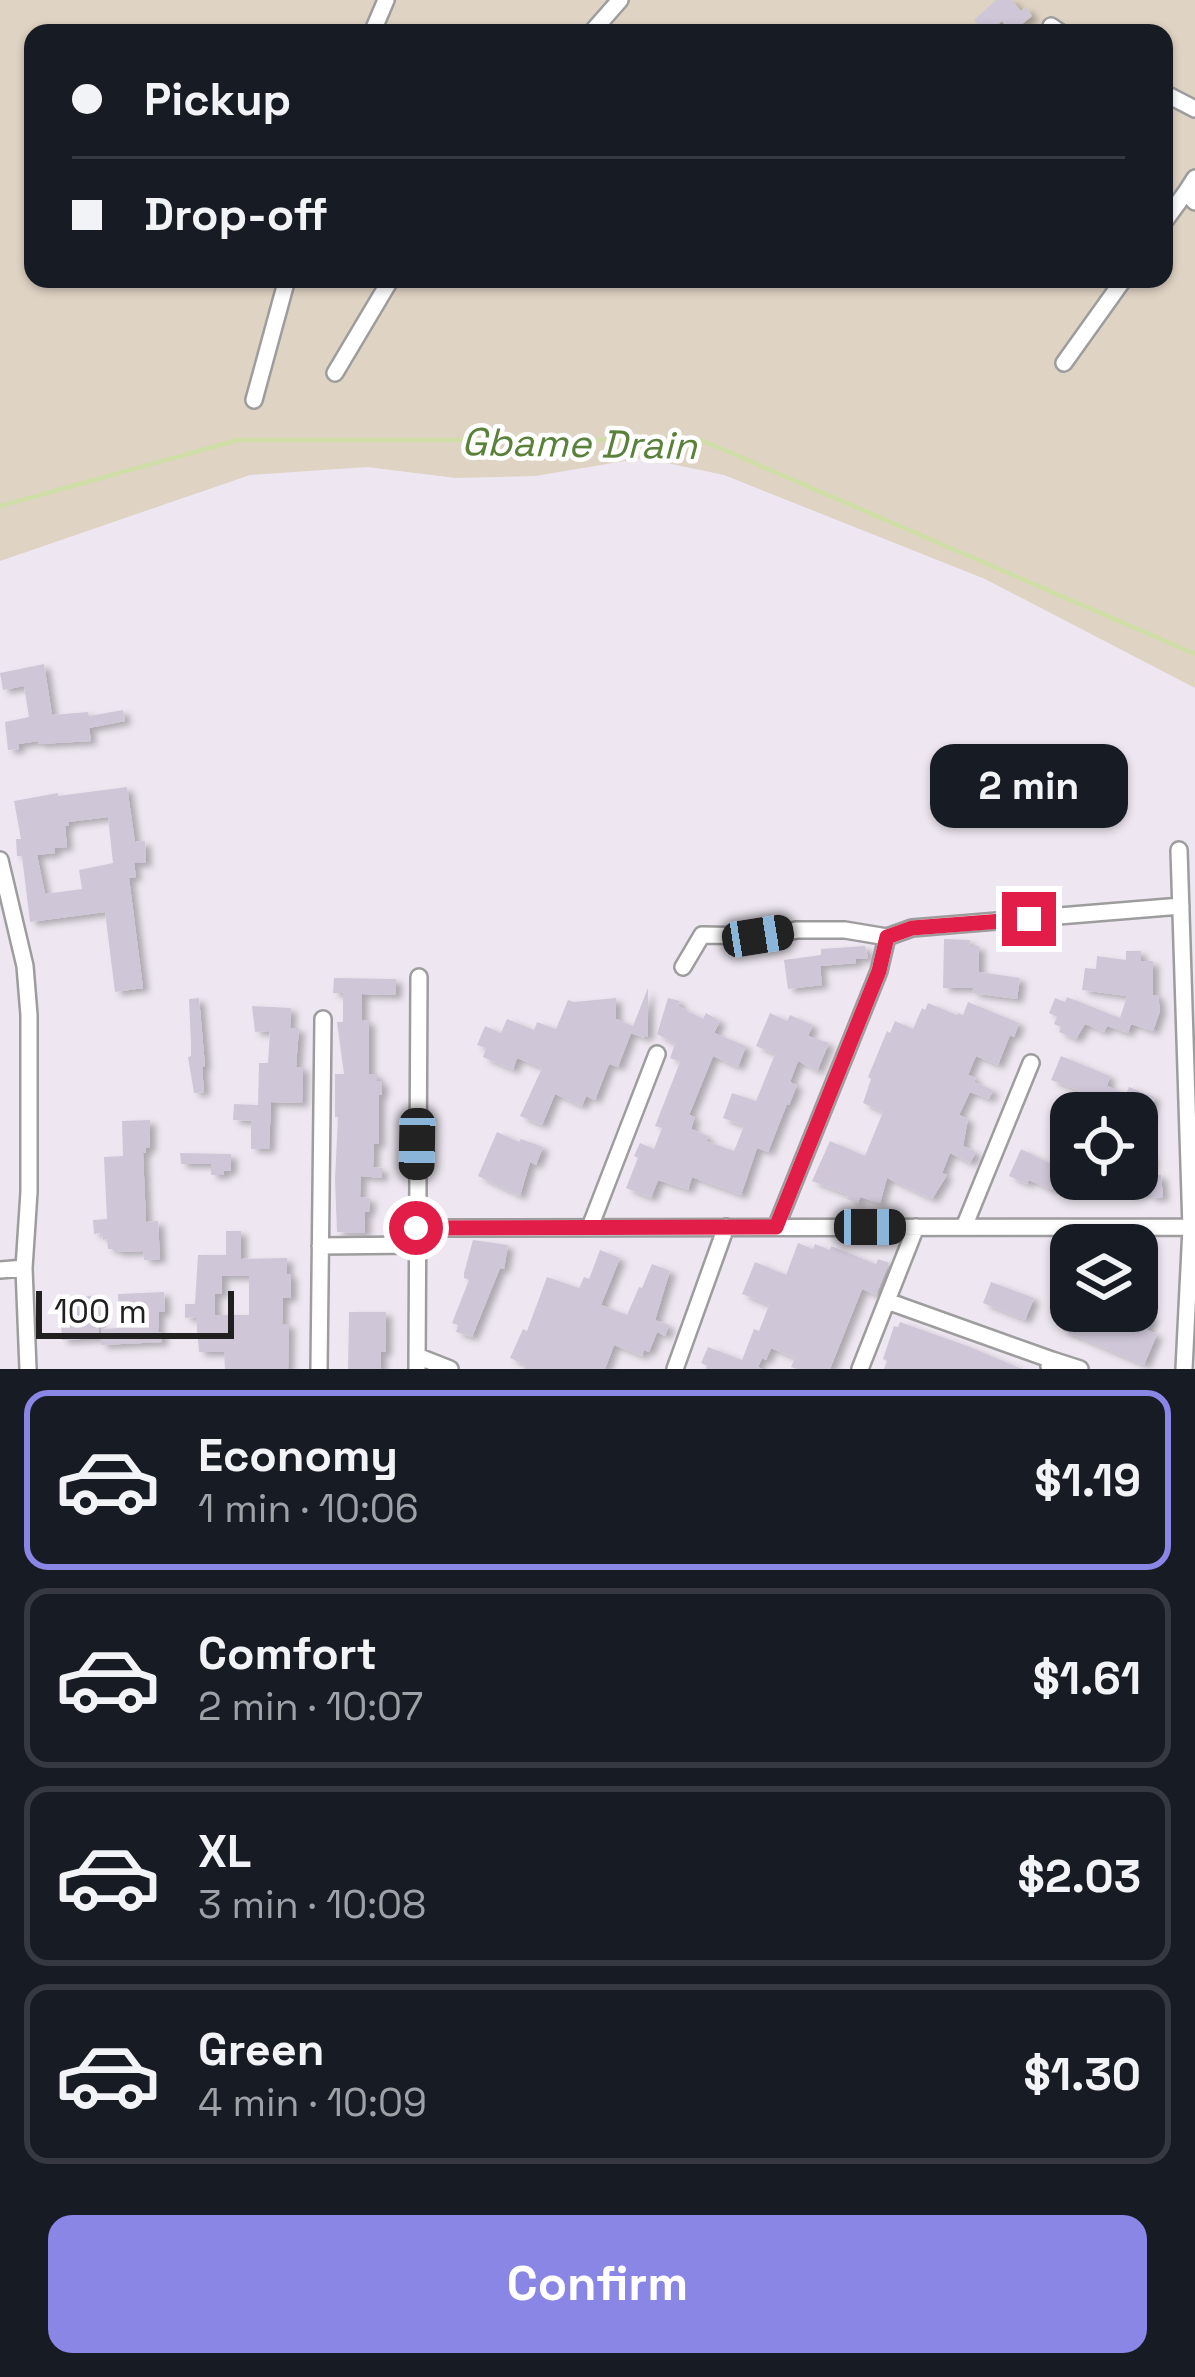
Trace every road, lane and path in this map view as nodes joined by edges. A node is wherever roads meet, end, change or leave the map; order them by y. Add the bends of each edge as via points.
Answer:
1 (620, 0) edge
2 (599, 24) edge
3 (285, 288) edge
4 (386, 288) edge
5 (1118, 288) edge
6 (1064, 363) dead end
7 (335, 374) dead end
8 (254, 400) dead end
9 (1179, 850) dead end
10 (0, 860) edge
11 (1181, 905) junction
12 (887, 937) junction
13 (683, 967) dead end
14 (419, 977) dead end
15 (323, 1019) dead end
16 (657, 1054) dead end
17 (1030, 1063) dead end
18 (590, 1227) junction
19 (726, 1227) junction
20 (776, 1227) junction
21 (916, 1227) junction
22 (964, 1227) junction
23 (1193, 1227) edge
24 (416, 1236) junction
25 (320, 1246) junction
26 (24, 1268) junction
27 (0, 1270) edge
28 (887, 1301) junction
29 (417, 1363) edge
30 (1050, 1364) edge
31 (28, 1369) edge
32 (319, 1369) edge
33 (450, 1369) edge
34 (675, 1369) edge
35 (860, 1369) edge
36 (1080, 1369) edge
37 (1184, 1369) edge

1 - 2 street
3 - 8 street
4 - 7 street
5 - 6 street
9 - 11 street
10 - 26 street via 29,1015
11 - 12 street via 912,928
11 - 23 street
12 - 13 street via 845,930 702,935
12 - 20 street
14 - 24 street
15 - 25 street
16 - 18 street
17 - 22 street
18 - 19 street
18 - 24 street
19 - 20 street
19 - 34 street
20 - 21 street
21 - 22 street
21 - 28 street
22 - 23 street
23 - 37 street
24 - 25 street
24 - 29 street
25 - 32 street
26 - 27 street
26 - 31 street
28 - 30 street
28 - 35 street
29 - 33 street
30 - 36 street

